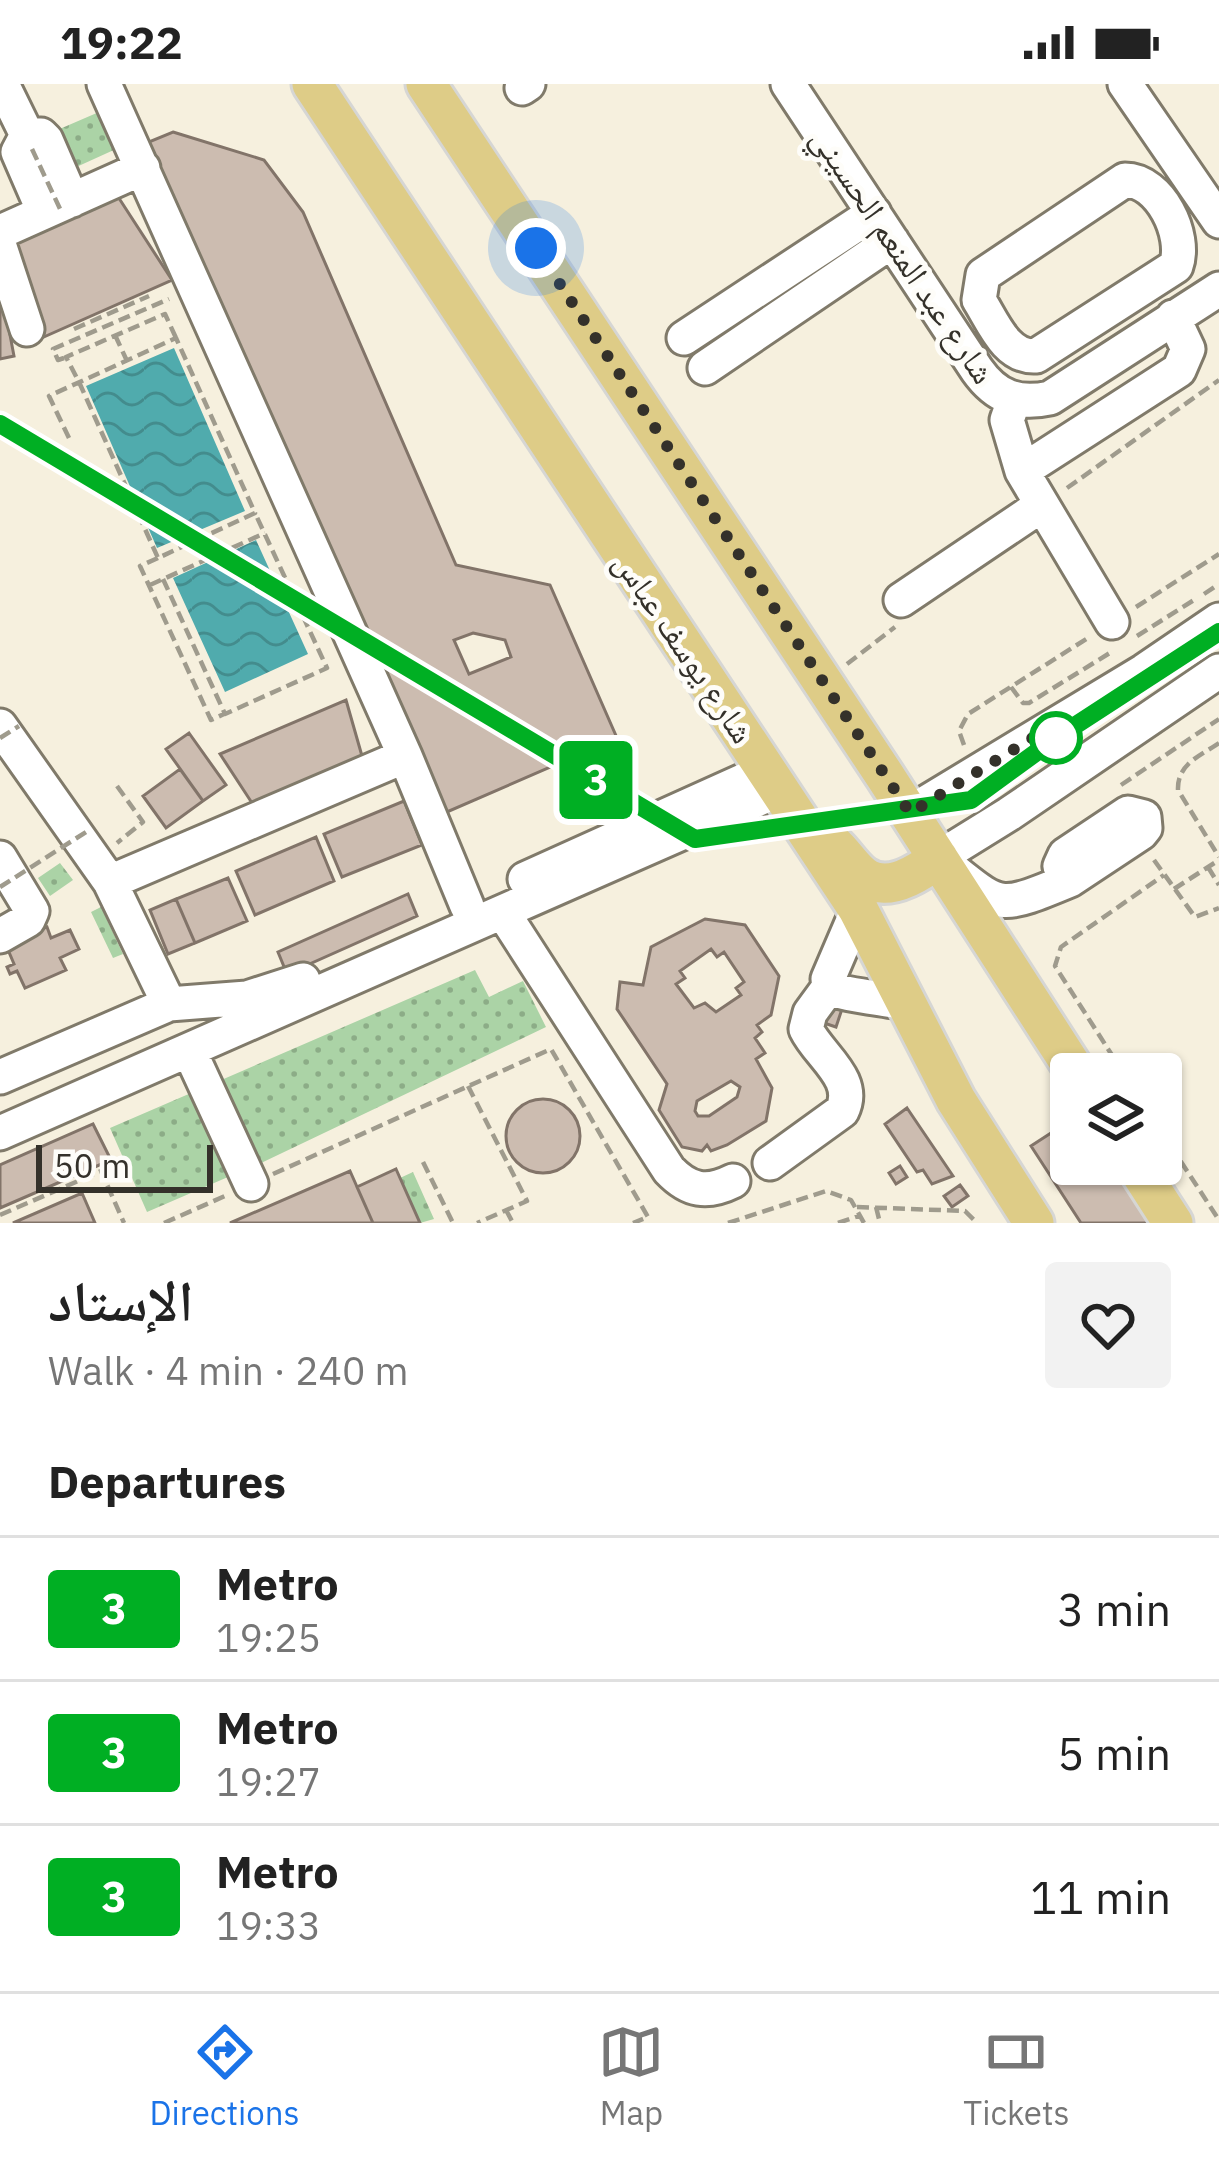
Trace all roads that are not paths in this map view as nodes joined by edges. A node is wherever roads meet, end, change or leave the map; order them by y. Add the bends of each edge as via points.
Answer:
1 (2, 84) edge
2 (104, 84) edge
3 (312, 84) edge
4 (427, 84) edge
5 (788, 84) edge
6 (1125, 84) edge
7 (143, 168) junction
8 (59, 208) junction
9 (1219, 221) edge
10 (883, 227) junction
11 (0, 232) edge
12 (0, 247) edge
13 (1219, 289) edge
14 (1114, 306) junction
15 (1173, 317) junction
16 (27, 329) dead end
17 (684, 338) dead end
18 (1138, 340) junction
19 (705, 368) dead end
20 (1014, 400) junction
21 (1022, 471) junction
22 (1042, 505) junction
23 (901, 600) road end
24 (1219, 620) edge
25 (1112, 622) road end
26 (1219, 670) edge
27 (9, 726) edge
28 (405, 756) junction
29 (991, 764) junction
30 (773, 780) junction
31 (1030, 800) junction
32 (910, 813) junction
33 (1138, 835) road end
34 (812, 840) junction
35 (0, 858) edge
36 (938, 858) junction
37 (110, 882) junction
38 (467, 906) junction
39 (857, 909) junction
40 (504, 914) junction
41 (0, 936) edge
42 (830, 987) junction
43 (169, 1004) junction
44 (909, 1004) junction
45 (126, 1023) junction
46 (190, 1052) junction
47 (1063, 1053) edge
48 (3, 1069) edge
49 (150, 1069) junction
50 (0, 1133) edge
51 (770, 1163) dead end
52 (733, 1181) dead end
53 (251, 1184) road end
54 (1149, 1185) edge
55 (1034, 1223) edge
56 (1173, 1223) edge

1 - 8 street via 30,142 18,152
2 - 7 street
3 - 30 main road, شارع يوسف عباس
4 - 32 main road
5 - 10 street, شارع عبد المنعم الحسيني
6 - 9 street
7 - 8 street
7 - 28 street
8 - 11 street
10 - 17 street
10 - 19 street
10 - 20 street, شارع عبد المنعم الحسيني via 986,383
12 - 16 street
13 - 15 street, شارع عبد المنعم الحسيني
14 - 14 street via 1176,266 1180,254 1177,229 1138,180 1125,180 992,267 978,287 1012,351 1024,357
14 - 18 street
15 - 18 street, شارع عبد المنعم الحسيني
15 - 21 street via 1188,349 1179,370
18 - 20 street, شارع عبد المنعم الحسيني via 1051,398
20 - 21 street via 1007,420
21 - 22 street
22 - 23 street
22 - 25 street
24 - 29 street
26 - 31 street
27 - 37 street
28 - 37 street
28 - 38 street
29 - 31 street
29 - 32 street
30 - 34 main road, شارع يوسف عباس
30 - 38 street
30 - 40 street
31 - 36 street
32 - 36 main road
33 - 36 street via 1146,823 1134,812 1065,855 1060,866 1070,880 1003,903
34 - 36 main road via 835,845 865,878 880,882 912,877
34 - 39 main road, شارع يوسف عباس
35 - 41 street via 32,911
36 - 47 main road
37 - 43 street
38 - 43 street via 290,986
39 - 42 street
39 - 44 main road, شارع يوسف عباس
40 - 46 street
40 - 52 street via 669,1170 699,1190
42 - 44 street
42 - 51 street via 806,1029 844,1081 847,1102
43 - 45 street
44 - 55 main road, شارع يوسف عباس via 956,1100
45 - 48 street
45 - 49 street via 146,1036
46 - 49 street
46 - 53 street
49 - 50 street
54 - 56 main road

